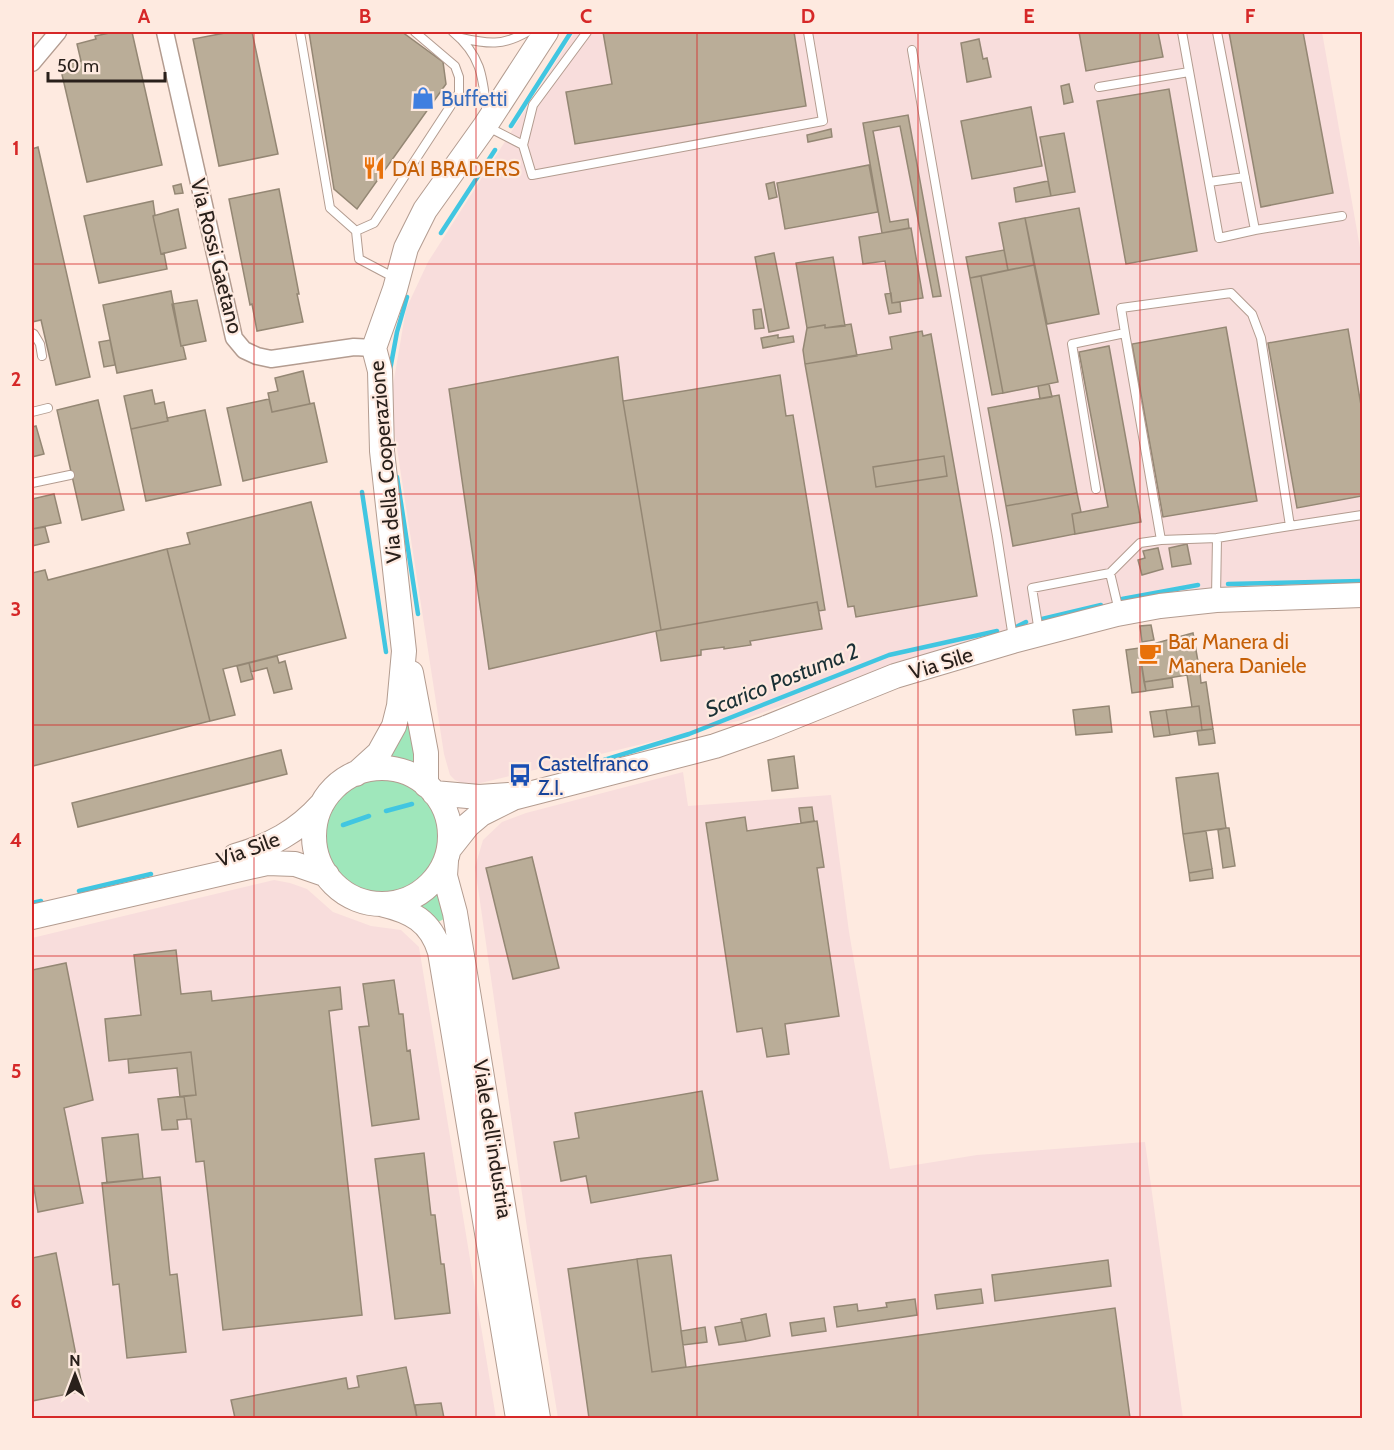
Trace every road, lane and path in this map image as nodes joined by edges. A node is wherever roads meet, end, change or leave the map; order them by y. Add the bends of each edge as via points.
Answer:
1 (58, 32) edge
2 (165, 32) edge
3 (300, 32) edge
4 (415, 32) edge
5 (453, 32) edge
6 (527, 32) edge
7 (546, 32) edge
8 (587, 32) edge
9 (808, 32) edge
10 (1182, 32) edge
11 (1217, 32) edge
12 (461, 38) junction
13 (912, 50) dead end
14 (32, 63) edge
15 (1189, 72) junction
16 (1100, 87) dead end
17 (486, 123) junction
18 (523, 146) junction
19 (1245, 177) junction
20 (1209, 182) junction
21 (1342, 216) dead end
22 (1255, 230) junction
23 (356, 231) junction
24 (398, 279) junction
25 (32, 333) edge
26 (1125, 333) junction
27 (374, 348) junction
28 (42, 356) dead end
29 (48, 408) dead end
30 (32, 412) edge
31 (70, 475) dead end
32 (32, 483) edge
33 (1096, 489) dead end
34 (1362, 515) edge
35 (1290, 526) junction
36 (1216, 538) junction
37 (1161, 540) junction
38 (1110, 573) junction
39 (1362, 595) edge
40 (1216, 600) junction
41 (1120, 614) junction
42 (1040, 634) junction
43 (1013, 641) junction
44 (404, 651) junction
45 (356, 774) junction
46 (430, 789) junction
47 (532, 792) junction
48 (324, 803) junction
49 (261, 848) junction
50 (447, 855) junction
51 (216, 875) junction
52 (327, 875) junction
53 (164, 885) junction
54 (381, 904) junction
55 (32, 917) edge
56 (518, 1419) edge
57 (538, 1419) edge

1 - 14 street
2 - 27 street, Via Rossi Gaetano via 234,339 244,350 271,359 354,347
3 - 23 lane via 330,208
4 - 23 lane via 455,66 459,93 374,223
5 - 12 lane
6 - 12 lane via 506,42
7 - 17 street, Via della Cooperazione
8 - 18 lane via 533,105
9 - 18 lane via 823,121 531,175
10 - 15 lane
11 - 19 lane
12 - 17 lane via 480,65
13 - 43 lane
15 - 16 lane
15 - 20 lane
17 - 18 lane
17 - 24 street, Via della Cooperazione via 425,210 406,248
19 - 20 lane
19 - 22 lane
20 - 22 lane via 1219,238
21 - 22 lane
23 - 24 lane via 359,259
24 - 27 street, Via della Cooperazione
25 - 28 lane
26 - 33 lane via 1072,344
26 - 35 lane via 1121,308 1232,293 1252,314 1261,338
26 - 37 lane
27 - 44 street, Via della Cooperazione via 380,372 382,452
29 - 30 lane
31 - 32 lane
34 - 35 lane
35 - 36 lane
36 - 37 lane
36 - 40 lane
37 - 38 lane via 1140,543
38 - 41 lane
38 - 42 lane via 1032,588
39 - 40 street, Via Sile
40 - 41 street, Via Sile
41 - 42 street, Via Sile
42 - 43 street, Via Sile
43 - 47 street, Via Sile via 895,676 715,746
44 - 45 street, Via della Cooperazione via 394,726 379,753
44 - 46 street, Via della Cooperazione
45 - 46 street via 377,769 398,771
45 - 48 street via 338,786
46 - 47 street, Via Sile via 479,797
46 - 50 street via 449,824
47 - 50 street, Via Sile via 481,814
48 - 49 street, Via Sile via 292,832
48 - 52 street via 316,823 315,845
49 - 51 lane via 246,859 215,870
49 - 53 street, Via Sile via 207,864
50 - 54 street via 435,879 420,892 401,901
50 - 57 street, Viale dell'industria via 445,876 455,913
51 - 52 street, Via Sile via 278,862
51 - 53 street, Via Sile
52 - 54 street via 350,896
53 - 55 street, Via Sile
54 - 56 street, Viale dell'industria via 425,924 435,936 440,952

